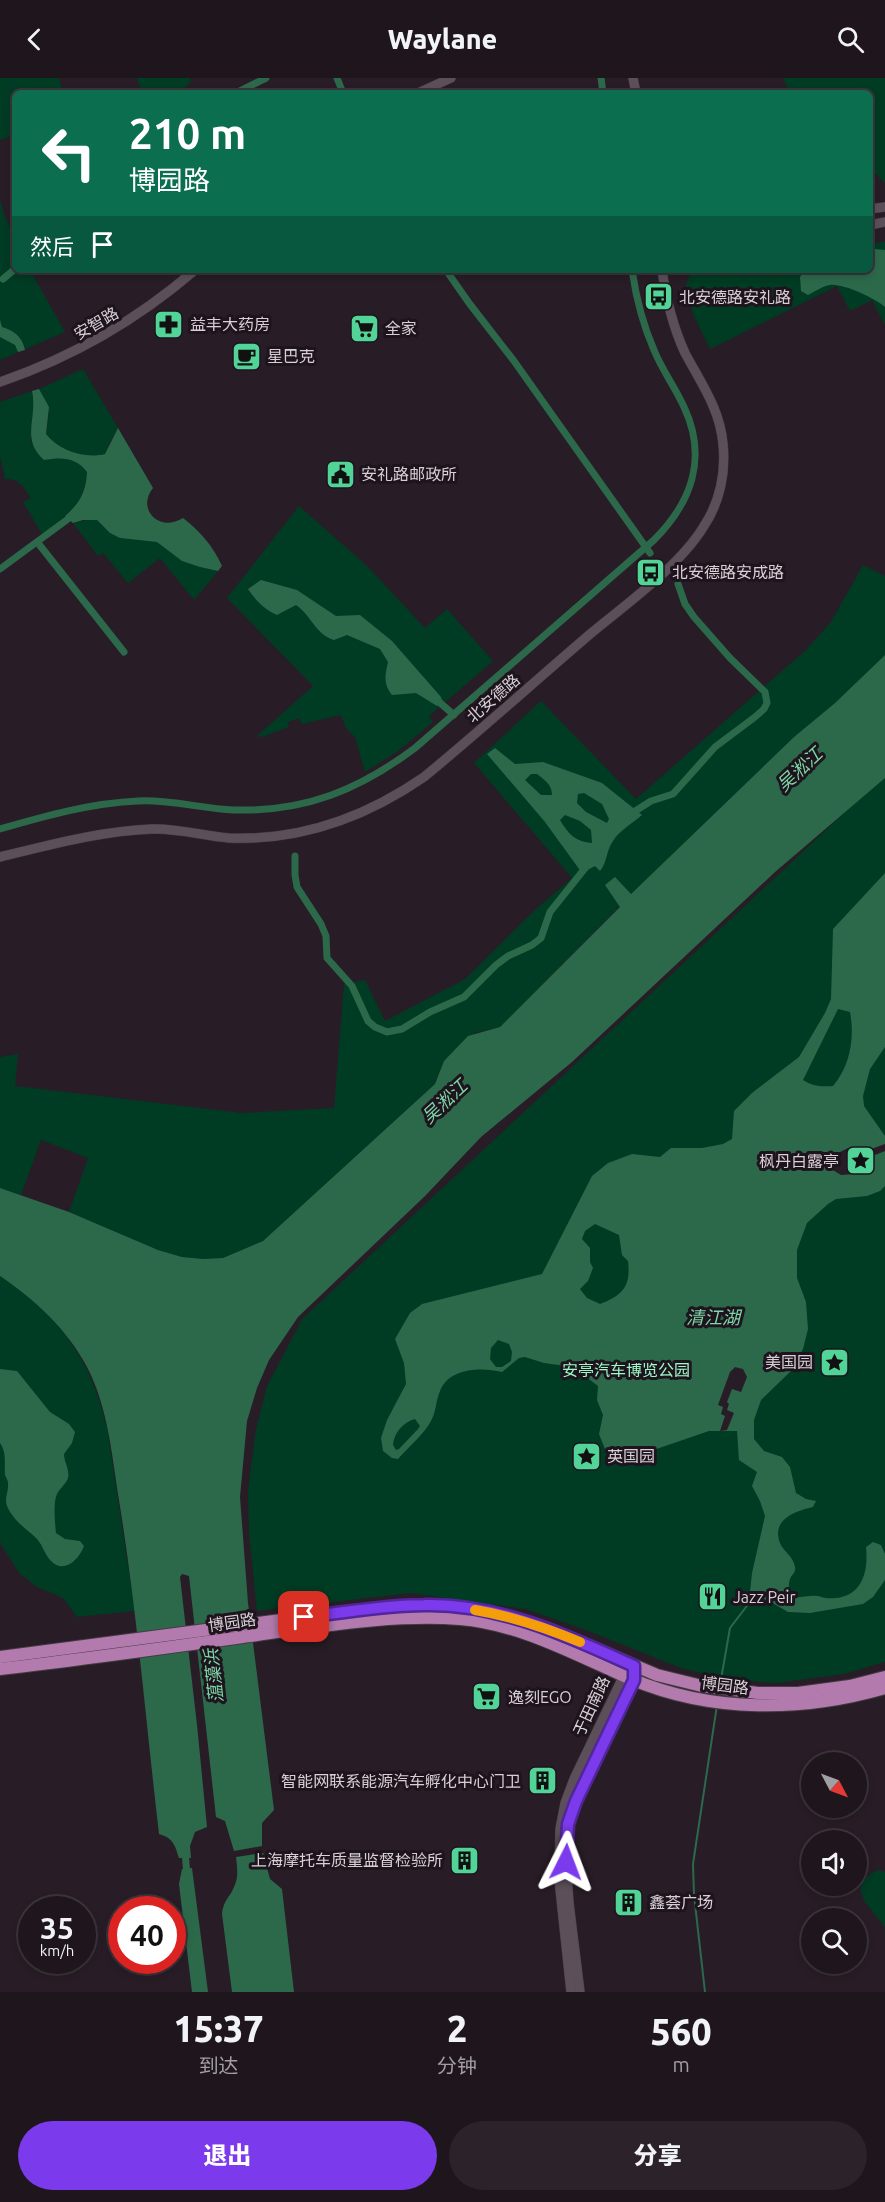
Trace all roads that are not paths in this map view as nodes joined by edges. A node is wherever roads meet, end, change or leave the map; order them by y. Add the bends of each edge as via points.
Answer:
1 (451, 78) edge
2 (425, 90) edge
3 (191, 273) edge
4 (662, 273) edge
5 (0, 382) edge
6 (0, 857) edge
7 (305, 1623) junction
8 (0, 1657) edge
9 (634, 1666) junction
10 (0, 1669) edge
11 (628, 1677) junction
12 (885, 1677) edge
13 (885, 1688) edge
14 (739, 1698) junction
15 (571, 1953) junction
16 (571, 1992) edge
17 (580, 1992) edge

1 - 2 street
3 - 5 street, 安智路 via 114,331 69,355
4 - 6 street, 北安德路 via 675,328 716,410 724,457 719,494 705,525 657,577 424,777 346,820 273,837 226,837 155,829 121,831
7 - 8 main road, 博园路
7 - 9 main road, 博园路 via 424,1605 461,1608 549,1629
7 - 10 main road, 博园路
7 - 11 main road, 博园路 via 463,1619 545,1640
9 - 11 street, 于田南路
9 - 14 main road, 博园路
11 - 14 main road, 博园路 via 701,1700
11 - 15 street, 于田南路 via 574,1779 563,1812 559,1880
12 - 14 main road, 博园路 via 824,1691
13 - 14 main road, 博园路 via 796,1705
15 - 16 street, 于田南路
15 - 17 street, 于田南路

